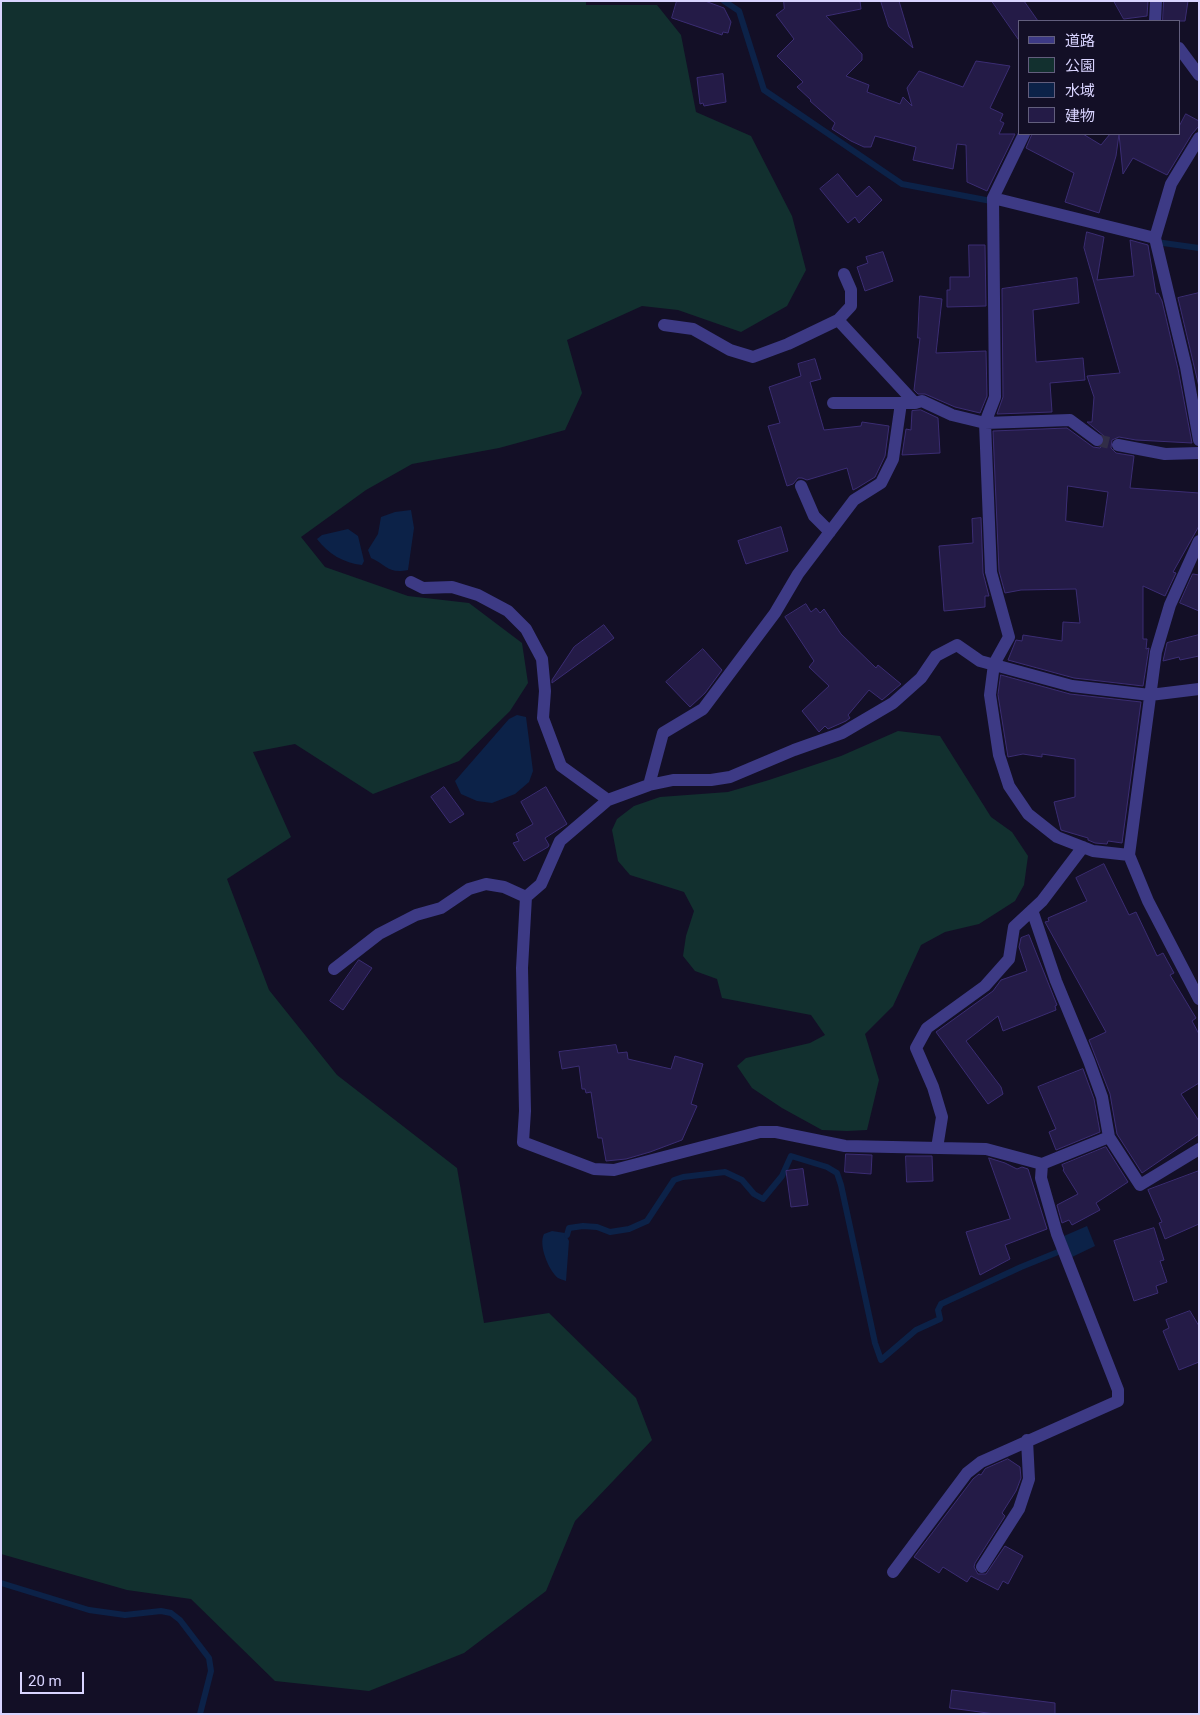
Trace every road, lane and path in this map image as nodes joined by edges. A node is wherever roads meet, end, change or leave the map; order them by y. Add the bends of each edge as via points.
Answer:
1 (1156, 1) edge
2 (1155, 20) edge
3 (1180, 49) edge
4 (1199, 75) edge
5 (1024, 135) edge
6 (1199, 138) edge
7 (993, 198) junction
8 (1155, 238) junction
9 (844, 274) dead end
10 (838, 320) junction
11 (664, 325) dead end
12 (833, 403) dead end
13 (902, 403) junction
14 (915, 403) junction
15 (985, 423) junction
16 (1097, 440) tunnel mouth
17 (1199, 440) edge
18 (1118, 444) tunnel mouth
19 (1199, 453) edge
20 (801, 486) dead end
21 (830, 532) junction
22 (1199, 541) edge
23 (411, 582) dead end
24 (994, 664) junction
25 (1199, 689) edge
26 (1150, 695) junction
27 (648, 785) junction
28 (608, 800) junction
29 (1083, 847) junction
30 (1129, 855) junction
31 (526, 897) junction
32 (1032, 910) junction
33 (334, 969) dead end
34 (1199, 999) edge
35 (1109, 1138) junction
36 (937, 1148) junction
37 (1199, 1149) edge
38 (1042, 1164) junction
39 (1027, 1440) junction
40 (982, 1567) dead end
41 (893, 1572) dead end

1 - 2 street
3 - 4 street
5 - 7 street
6 - 8 street via 1171,184
7 - 8 street
7 - 15 street via 995,397
8 - 17 street via 1186,367
9 - 10 street via 851,290 851,306
10 - 11 street via 788,344 753,356 730,350 693,329
10 - 14 street
12 - 13 street
13 - 14 street
13 - 21 street via 893,458 881,483 854,500
14 - 15 street via 922,401 952,415
15 - 16 street via 1070,420
15 - 24 street via 991,572 1008,637
18 - 19 street via 1165,454
20 - 21 street via 814,516
21 - 27 street via 798,574 775,613 703,708 663,733
22 - 26 street via 1170,606 1156,652
23 - 28 street via 423,588 452,586 478,595 508,611 526,629 542,659 543,718 561,766
24 - 26 street via 1072,686
24 - 27 street via 980,661 957,645 936,656 921,678 893,703 842,733 730,777 673,780
24 - 29 street via 990,695 999,755 1009,786 1028,814 1057,837
25 - 26 street
26 - 30 street
27 - 28 street
28 - 31 street via 560,841 540,884
29 - 30 street
29 - 32 street
30 - 34 street via 1148,901
31 - 33 street via 504,887 486,884 469,889 441,908 416,915 379,934
31 - 36 street via 522,968 525,1111 522,1142 594,1169 614,1170 760,1132 776,1132 845,1146
32 - 35 street via 1102,1098
32 - 36 street via 1014,927 1009,959 985,986 927,1028 916,1048 942,1117
35 - 37 street via 1140,1185
35 - 38 street
36 - 38 street via 986,1149
38 - 39 street via 1041,1178 1057,1234 1118,1390 1118,1401
39 - 40 street via 1029,1479 1019,1509
39 - 41 street via 981,1462 967,1473

